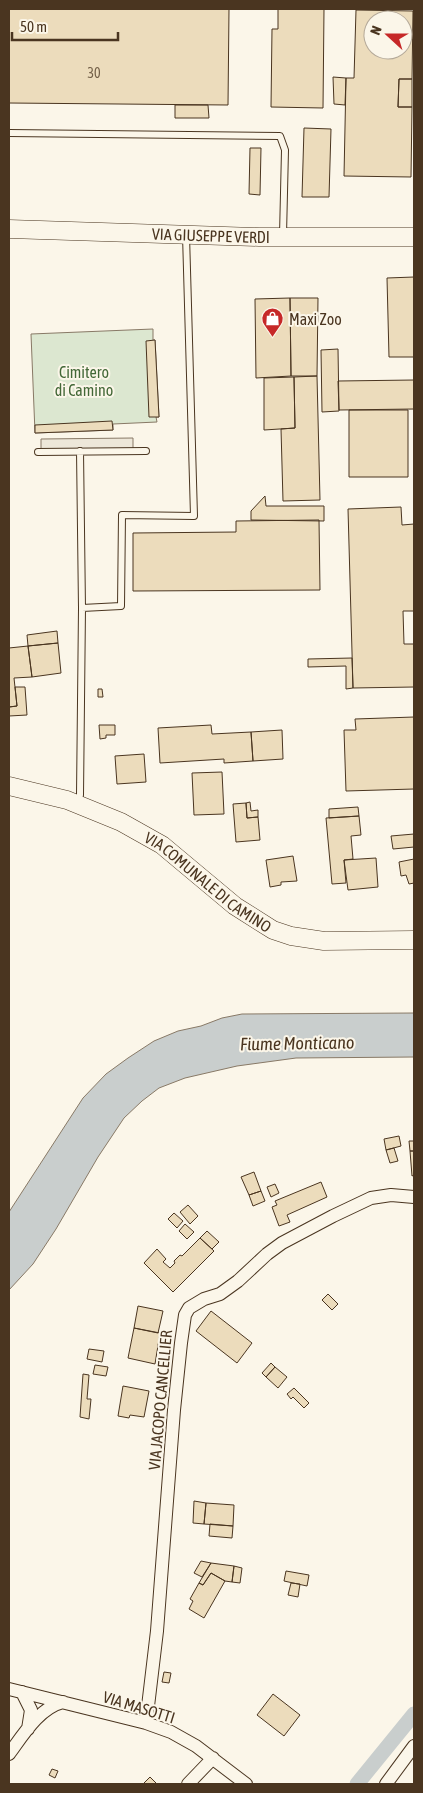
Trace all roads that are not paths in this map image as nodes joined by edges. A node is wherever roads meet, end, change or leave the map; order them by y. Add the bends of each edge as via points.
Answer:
1 (9, 133) edge
2 (9, 229) edge
3 (186, 235) junction
4 (283, 237) junction
5 (414, 237) edge
6 (80, 451) junction
7 (146, 451) dead end
8 (38, 452) dead end
9 (82, 608) junction
10 (9, 786) edge
11 (80, 795) dead end
12 (414, 940) edge
13 (414, 1197) edge
14 (9, 1689) edge
15 (22, 1692) junction
16 (64, 1702) junction
17 (146, 1723) junction
18 (28, 1729) junction
19 (414, 1746) edge
20 (9, 1754) edge
21 (213, 1758) junction
22 (188, 1784) edge
23 (246, 1784) edge
24 (386, 1784) edge

1 - 4 lane via 280,136 285,150
2 - 3 street, VIA GIUSEPPE VERDI
3 - 4 street, VIA GIUSEPPE VERDI
3 - 9 lane via 194,516 122,515 121,606
4 - 5 street, VIA GIUSEPPE VERDI
6 - 7 lane
6 - 8 lane
6 - 9 lane
9 - 11 lane
10 - 12 street, VIA COMUNALE DI CAMINO via 67,800 121,822 162,845 236,906 273,930 324,941
13 - 17 street, VIA JACOPO CANCELLIER via 391,1195 371,1198 348,1209 282,1243 220,1294 189,1308 180,1352 157,1631
14 - 15 street, VIA MASOTTI
15 - 16 street, VIA MASOTTI
15 - 18 street via 32,1710
16 - 17 street, VIA MASOTTI
16 - 18 street via 50,1707
17 - 21 street, VIA MASOTTI via 179,1737
18 - 20 street
19 - 24 street
21 - 22 street
21 - 23 street, VIA MASOTTI

